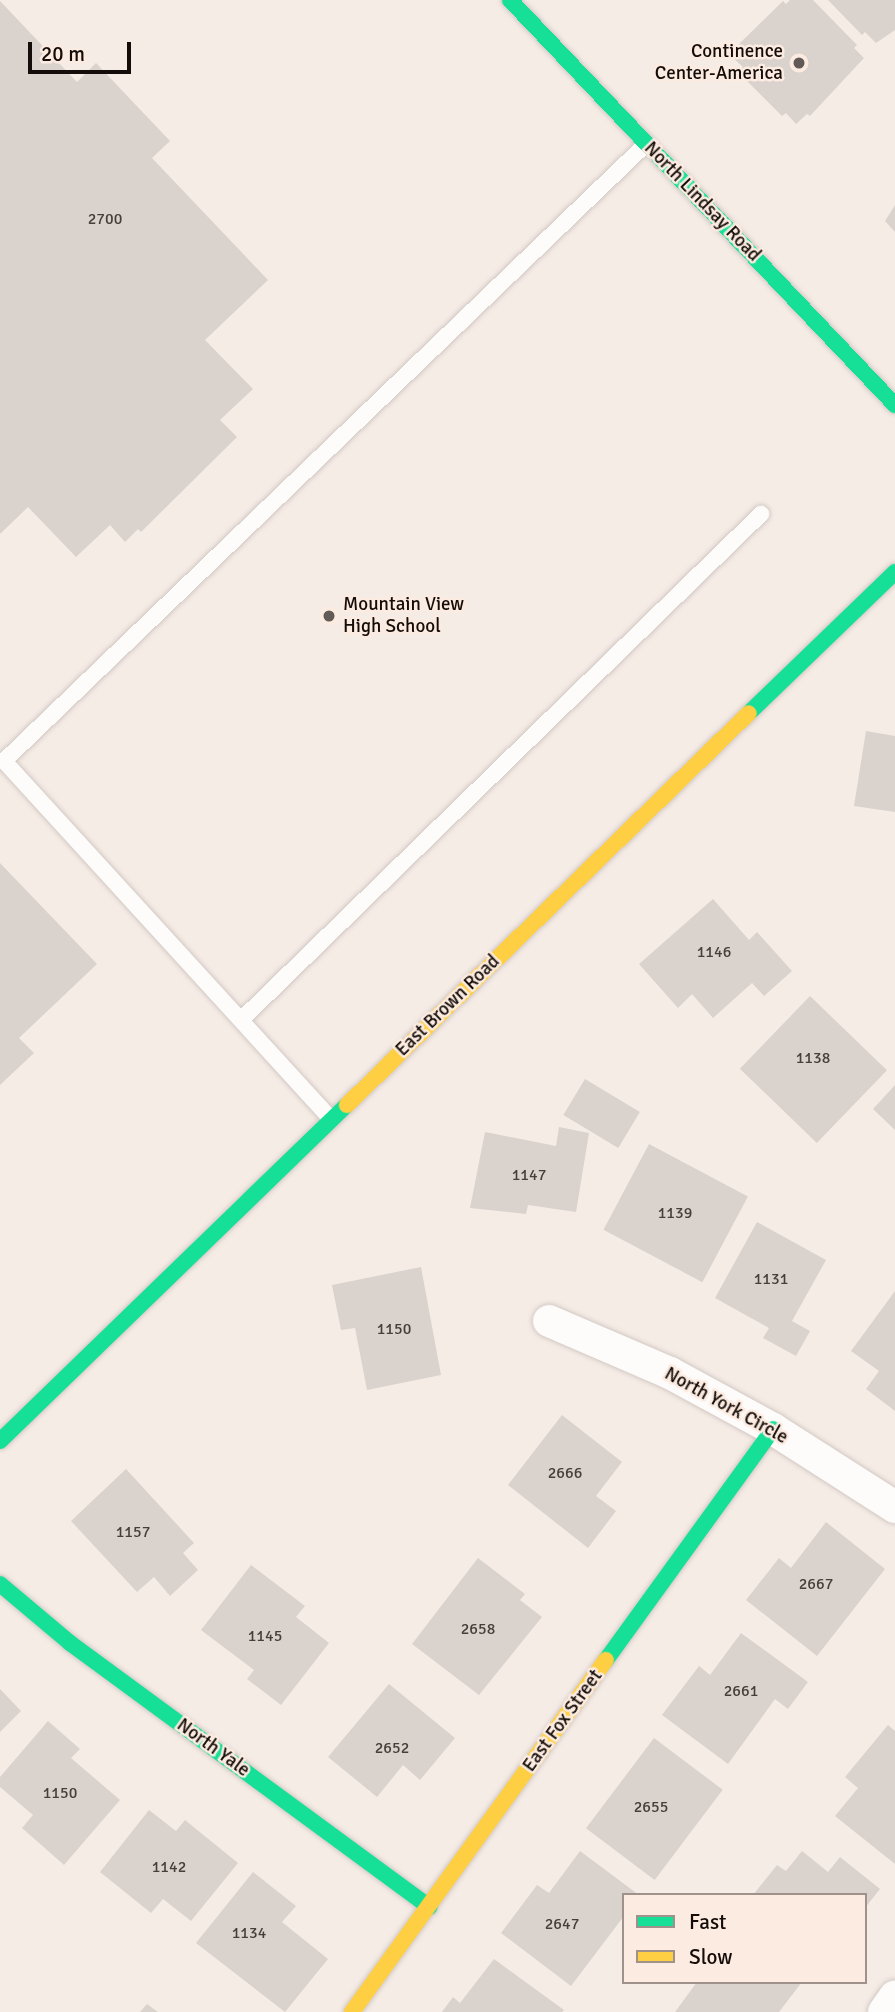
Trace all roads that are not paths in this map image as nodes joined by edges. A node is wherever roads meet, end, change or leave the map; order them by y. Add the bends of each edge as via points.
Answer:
1 (510, 0) edge
2 (646, 144) junction
3 (895, 405) edge
4 (761, 514) dead end
5 (895, 572) edge
6 (241, 1020) junction
7 (331, 1119) junction
8 (549, 1321) dead end
9 (773, 1429) junction
10 (0, 1440) edge
11 (895, 1507) edge
12 (0, 1584) edge
13 (430, 1907) junction
14 (895, 1996) edge
15 (352, 2012) edge
16 (884, 2012) edge

1 - 2 main road, North Lindsay Road
2 - 3 main road, North Lindsay Road
2 - 6 lane via 4,761
4 - 6 lane
5 - 7 main road, East Brown Road
6 - 7 lane
7 - 10 main road, East Brown Road
8 - 9 street, North York Circle via 670,1373
9 - 11 street, North York Circle
9 - 13 main road, East Fox Street
12 - 13 main road, North Yale via 70,1643
13 - 15 main road, East Fox Street
14 - 16 street

